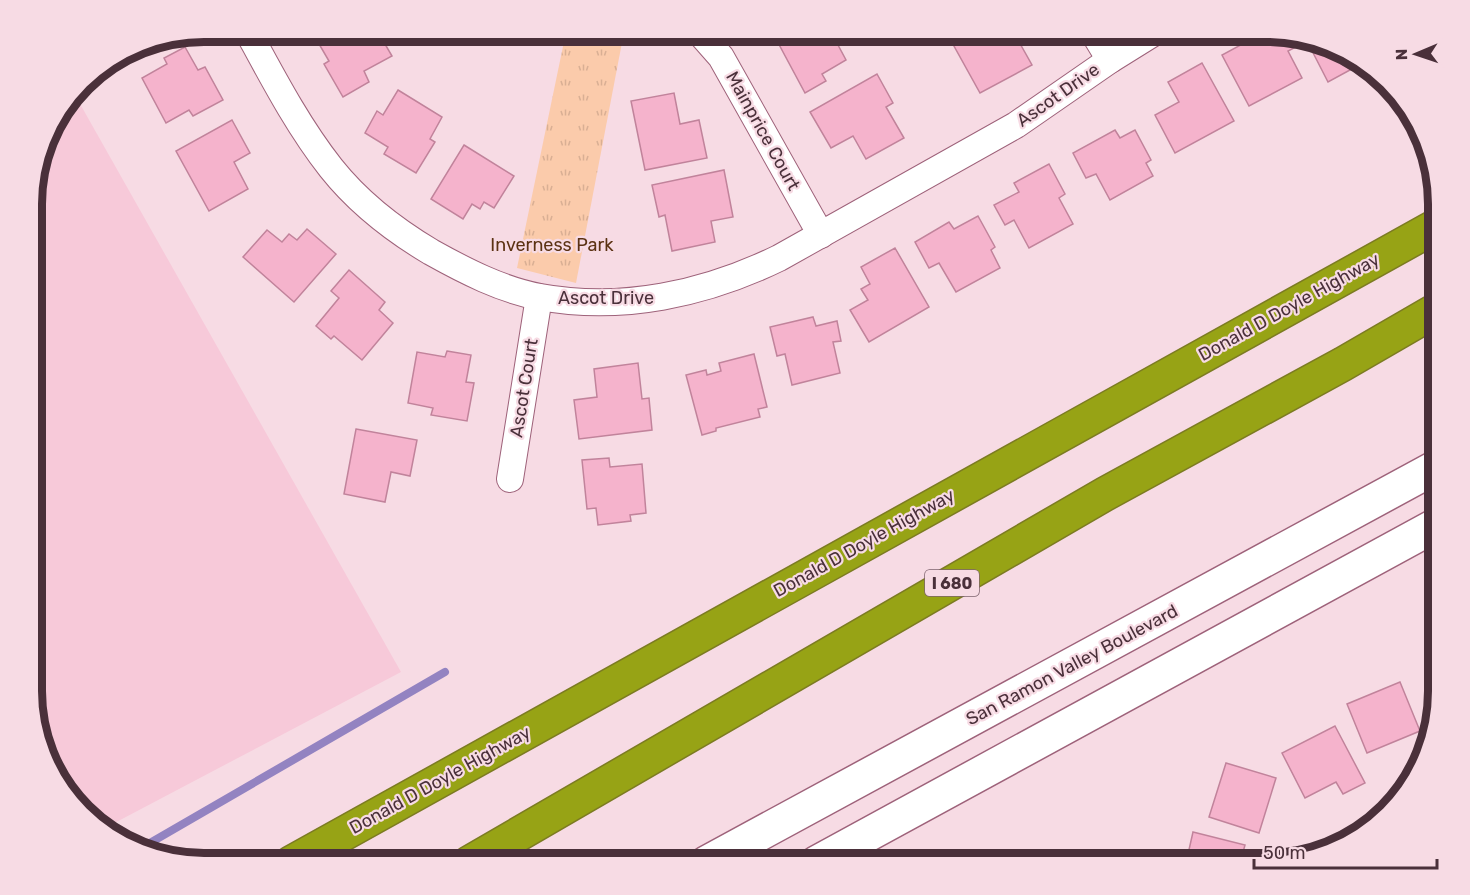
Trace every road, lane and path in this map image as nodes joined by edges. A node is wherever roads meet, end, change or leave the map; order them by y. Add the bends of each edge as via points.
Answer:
1 (253, 42) edge
2 (707, 42) edge
3 (1099, 42) edge
4 (1139, 42) edge
5 (1110, 60) junction
6 (1428, 231) edge
7 (821, 235) junction
8 (539, 297) junction
9 (1428, 315) edge
10 (1428, 471) edge
11 (510, 479) dead end
12 (1428, 529) edge
13 (309, 853) edge
14 (486, 853) edge
15 (724, 853) edge
16 (834, 853) edge

1 - 8 street, Ascot Drive via 307,134 332,168 389,225 457,267
2 - 7 street, Mainprice Court via 720,57
3 - 5 street
4 - 5 street, Ascot Drive
5 - 7 street, Ascot Drive via 1016,125
6 - 13 highway, Donald D Doyle Highway
7 - 8 street, Ascot Drive via 744,275 660,298 586,302
8 - 11 street, Ascot Court
9 - 14 highway, I 680 via 1105,494
10 - 15 main road, San Ramon Valley Boulevard
12 - 16 main road

